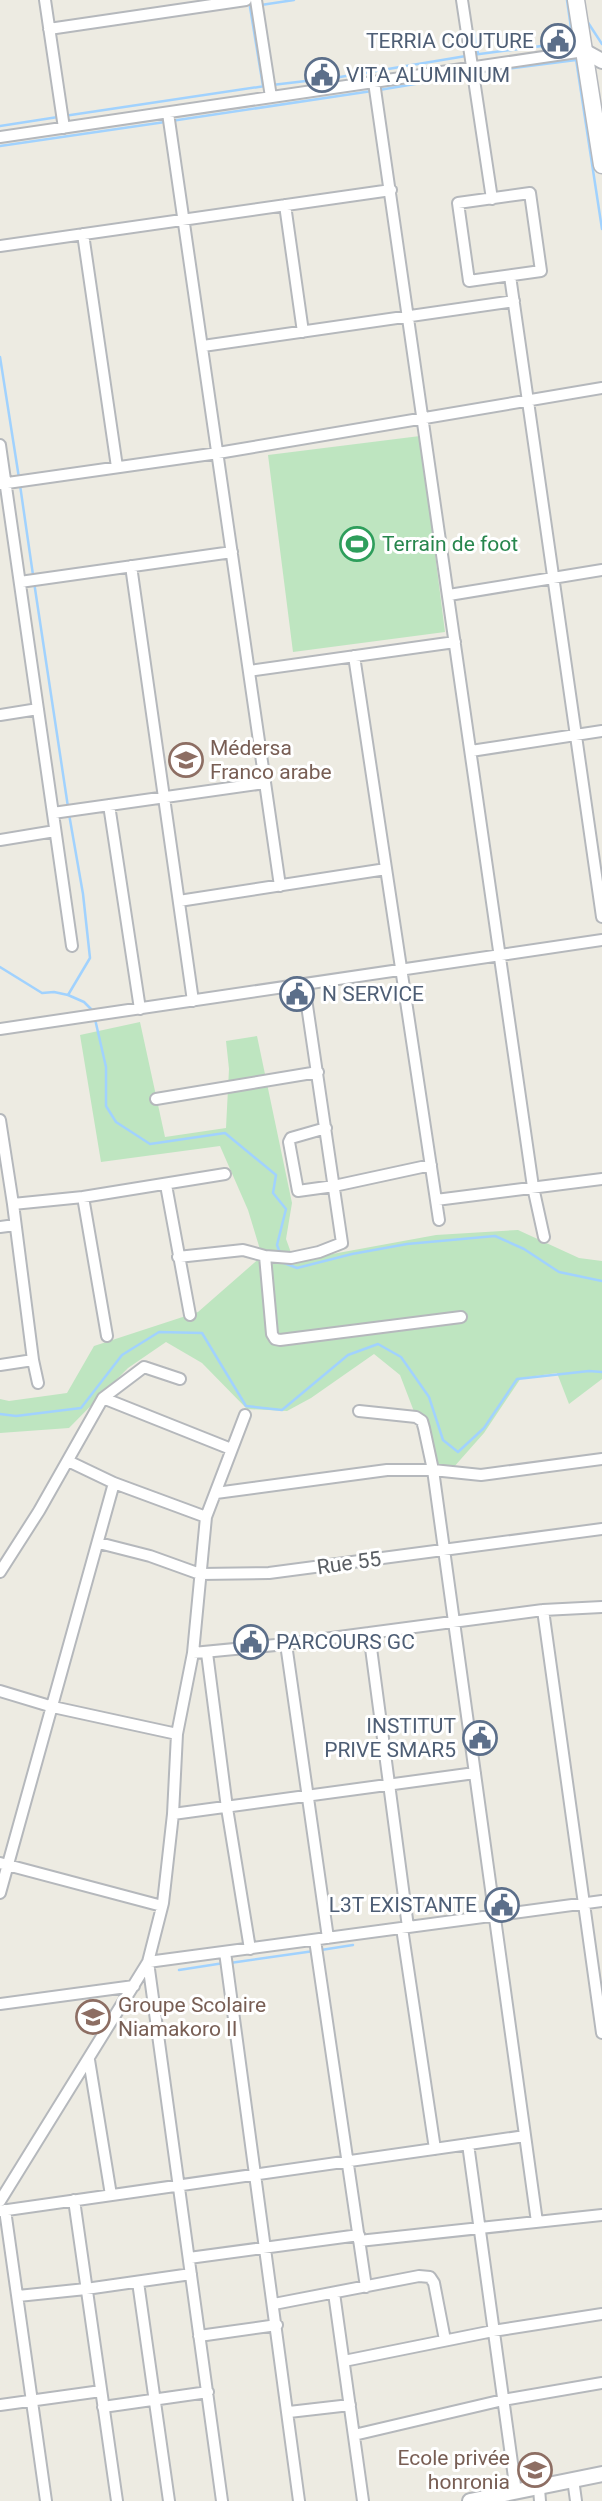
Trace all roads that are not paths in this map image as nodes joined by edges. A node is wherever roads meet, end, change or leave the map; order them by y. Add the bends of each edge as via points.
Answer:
1 (45, 0) edge
2 (150, 0) edge
3 (246, 0) edge
4 (256, 0) edge
5 (461, 0) edge
6 (576, 0) edge
7 (152, 14) junction
8 (50, 29) junction
9 (584, 51) junction
10 (602, 61) edge
11 (472, 68) junction
12 (374, 82) junction
13 (271, 97) junction
14 (168, 113) junction
15 (64, 128) junction
16 (0, 137) edge
17 (602, 164) edge
18 (391, 190) junction
19 (492, 199) junction
20 (285, 205) junction
21 (185, 220) junction
22 (83, 234) junction
23 (0, 246) edge
24 (510, 276) junction
25 (514, 302) junction
26 (409, 317) junction
27 (303, 332) junction
28 (203, 346) junction
29 (602, 388) edge
30 (528, 400) junction
31 (423, 418) junction
32 (0, 445) edge
33 (218, 453) junction
34 (117, 467) junction
35 (3, 483) edge
36 (232, 552) junction
37 (131, 566) junction
38 (602, 570) edge
39 (554, 578) junction
40 (20, 583) junction
41 (449, 594) junction
42 (455, 642) junction
43 (354, 656) junction
44 (249, 671) junction
45 (38, 709) junction
46 (0, 715) edge
47 (602, 731) edge
48 (576, 735) junction
49 (471, 751) junction
50 (265, 783) junction
51 (164, 797) junction
52 (109, 806) junction
53 (53, 813) junction
54 (55, 831) junction
55 (0, 840) edge
56 (386, 869) junction
57 (280, 886) junction
58 (179, 901) junction
59 (602, 917) edge
60 (602, 940) edge
61 (72, 946) dead end
62 (500, 955) junction
63 (401, 970) junction
64 (304, 985) junction
65 (193, 1001) junction
66 (140, 1009) junction
67 (0, 1029) edge
68 (317, 1072) junction
69 (156, 1099) dead end
70 (0, 1120) edge
71 (326, 1128) junction
72 (431, 1165) junction
73 (225, 1174) dead end
74 (602, 1179) edge
75 (166, 1185) junction
76 (334, 1186) junction
77 (533, 1187) junction
78 (83, 1197) junction
79 (436, 1200) junction
80 (13, 1204) junction
81 (439, 1220) dead end
82 (15, 1225) junction
83 (0, 1227) edge
84 (544, 1237) dead end
85 (265, 1256) junction
86 (178, 1257) junction
87 (190, 1315) dead end
88 (461, 1317) dead end
89 (107, 1336) dead end
90 (33, 1360) junction
91 (0, 1365) edge
92 (180, 1378) dead end
93 (38, 1383) dead end
94 (103, 1398) junction
95 (359, 1411) dead end
96 (245, 1415) dead end
97 (231, 1449) junction
98 (602, 1459) edge
99 (68, 1461) junction
100 (433, 1470) junction
101 (114, 1483) junction
102 (216, 1493) junction
103 (206, 1517) junction
104 (602, 1529) edge
105 (99, 1543) junction
106 (444, 1550) junction
107 (0, 1572) edge
108 (200, 1574) junction
109 (602, 1608) edge
110 (543, 1610) junction
111 (454, 1622) junction
112 (369, 1633) junction
113 (286, 1644) junction
114 (193, 1653) junction
115 (207, 1653) junction
116 (0, 1691) edge
117 (53, 1707) junction
118 (177, 1734) junction
119 (475, 1773) junction
120 (388, 1786) junction
121 (307, 1797) junction
122 (227, 1808) junction
123 (173, 1814) junction
124 (4, 1864) edge
125 (0, 1893) edge
126 (602, 1901) edge
127 (584, 1904) junction
128 (162, 1906) junction
129 (495, 1916) junction
130 (405, 1928) junction
131 (328, 1938) junction
132 (315, 1940) junction
133 (250, 1949) junction
134 (225, 1952) junction
135 (148, 1962) junction
136 (134, 1986) junction
137 (0, 2004) edge
138 (602, 2033) edge
139 (89, 2060) junction
140 (526, 2136) junction
141 (468, 2144) junction
142 (435, 2149) junction
143 (348, 2161) junction
144 (256, 2174) junction
145 (179, 2185) junction
146 (111, 2195) junction
147 (74, 2200) junction
148 (2, 2207) edge
149 (602, 2215) edge
150 (537, 2222) junction
151 (479, 2228) junction
152 (359, 2238) junction
153 (266, 2249) junction
154 (189, 2258) junction
155 (191, 2274) junction
156 (138, 2282) junction
157 (366, 2287) junction
158 (86, 2289) junction
159 (334, 2293) junction
160 (18, 2296) junction
161 (274, 2304) junction
162 (602, 2314) edge
163 (277, 2325) junction
164 (494, 2331) junction
165 (200, 2336) junction
166 (445, 2340) junction
167 (344, 2361) junction
168 (602, 2383) edge
169 (101, 2391) junction
170 (208, 2392) junction
171 (155, 2400) junction
172 (503, 2400) junction
173 (32, 2401) junction
174 (0, 2405) edge
175 (350, 2405) junction
176 (103, 2407) junction
177 (289, 2412) junction
178 (354, 2435) junction
179 (602, 2474) edge
180 (573, 2479) junction
181 (516, 2492) junction
182 (539, 2495) edge
183 (46, 2501) edge
184 (117, 2501) edge
185 (169, 2501) edge
186 (222, 2501) edge
187 (299, 2501) edge
188 (363, 2501) edge
189 (470, 2501) edge
190 (576, 2501) edge

1 - 8 street
2 - 7 street
3 - 7 street
4 - 13 street
5 - 11 street
6 - 9 main road
7 - 8 street
8 - 15 street
9 - 10 street
9 - 11 street
9 - 17 main road
11 - 12 street
11 - 19 street
12 - 13 street
12 - 18 street
13 - 14 street
14 - 15 street
14 - 21 street
15 - 16 street
18 - 20 street
18 - 26 street
19 - 24 street via 530,193 541,271
19 - 24 street via 458,203 469,281
20 - 21 street
20 - 27 street
21 - 22 street
21 - 28 street
22 - 23 street
22 - 34 street
24 - 25 street
25 - 26 street
25 - 30 street
26 - 27 street
26 - 31 street
27 - 28 street
28 - 33 street
29 - 30 street
30 - 31 street
30 - 39 street
31 - 33 street
31 - 41 street
32 - 35 street
33 - 34 street
33 - 36 street
34 - 35 street
35 - 40 street
36 - 37 street
36 - 44 street
37 - 40 street
37 - 51 street
38 - 39 street
39 - 41 street
39 - 48 street
40 - 45 street
41 - 42 street
42 - 43 street
42 - 49 street
43 - 44 street
43 - 56 street
44 - 50 street
45 - 46 street
45 - 53 street
47 - 48 street
48 - 49 street
48 - 59 street
49 - 62 street
50 - 51 street
50 - 57 street
51 - 52 street
51 - 58 street
52 - 53 street
52 - 66 street
53 - 54 street
54 - 55 street
54 - 61 street
56 - 57 street
56 - 63 street
57 - 58 street
58 - 65 street
60 - 62 street
62 - 63 street
62 - 77 street
63 - 64 street
63 - 72 street
64 - 65 street
64 - 68 street
65 - 66 street
66 - 67 street
68 - 69 street
68 - 71 street
70 - 80 street
71 - 76 street
71 - 76 street via 295,1135 289,1142 298,1191
72 - 76 street
72 - 79 street
73 - 75 street
74 - 77 street
75 - 78 street
75 - 86 street
76 - 85 street via 343,1240 340,1246 291,1258
77 - 79 street
77 - 84 street
78 - 80 street
78 - 89 street
79 - 81 street
80 - 82 street
82 - 83 street
82 - 90 street
85 - 86 street via 243,1250
85 - 88 street via 275,1339
86 - 87 street
90 - 91 street
90 - 93 street
92 - 94 street via 144,1367
94 - 97 street
94 - 99 street
95 - 100 street via 422,1421
96 - 97 street
97 - 102 street
98 - 100 street via 481,1475
99 - 101 street
99 - 107 street
100 - 102 street via 387,1470
100 - 106 street
101 - 103 street
101 - 105 street
102 - 103 street
103 - 108 street
104 - 106 street, Rue 55
105 - 108 street, Rue 55
105 - 117 street
106 - 108 street, Rue 55 via 270,1573
106 - 111 street
108 - 114 street
109 - 110 street
110 - 111 street
110 - 127 street
111 - 112 street
111 - 119 street
112 - 113 street
112 - 120 street
113 - 115 street
113 - 121 street
114 - 115 street
114 - 118 street
115 - 122 street
116 - 117 street
117 - 118 street
117 - 124 street
118 - 123 street
119 - 120 street
119 - 129 street
120 - 121 street
120 - 130 street
121 - 122 street
121 - 131 street
122 - 123 street
122 - 133 street
123 - 128 street
124 - 125 street
124 - 128 street
126 - 127 street
127 - 129 street
127 - 138 street
128 - 135 street
129 - 130 street
129 - 140 street
130 - 131 street
130 - 142 street
131 - 132 street
132 - 133 street
132 - 143 street
133 - 134 street
134 - 135 street
134 - 144 street
135 - 136 street
135 - 145 street
136 - 137 street
136 - 139 street
139 - 146 street
139 - 148 street
140 - 141 street
140 - 150 street
141 - 142 street
141 - 151 street
142 - 143 street
143 - 144 street
143 - 152 street
144 - 145 street
144 - 153 street
145 - 146 street
145 - 154 street
146 - 147 street
147 - 148 street
147 - 158 street
148 - 160 street
149 - 150 street
150 - 151 street
151 - 152 street
151 - 164 street
152 - 153 street
152 - 157 street
153 - 154 street
153 - 161 street
154 - 155 street
155 - 156 street
155 - 165 street
156 - 158 street
156 - 171 street
157 - 159 street
157 - 166 street via 429,2277
158 - 160 street
158 - 169 street
159 - 161 street
159 - 167 street
160 - 173 street
161 - 163 street
162 - 164 street
163 - 165 street
163 - 177 street
164 - 166 street
164 - 172 street
165 - 170 street
166 - 167 street
167 - 175 street
168 - 172 street
169 - 173 street
169 - 176 street
170 - 171 street
170 - 186 street
171 - 176 street
171 - 185 street
172 - 178 street
172 - 181 street
173 - 174 street
173 - 183 street
175 - 177 street
175 - 178 street
176 - 184 street
177 - 187 street
178 - 188 street
179 - 180 street
180 - 182 street
180 - 190 street
181 - 182 street
181 - 189 street

